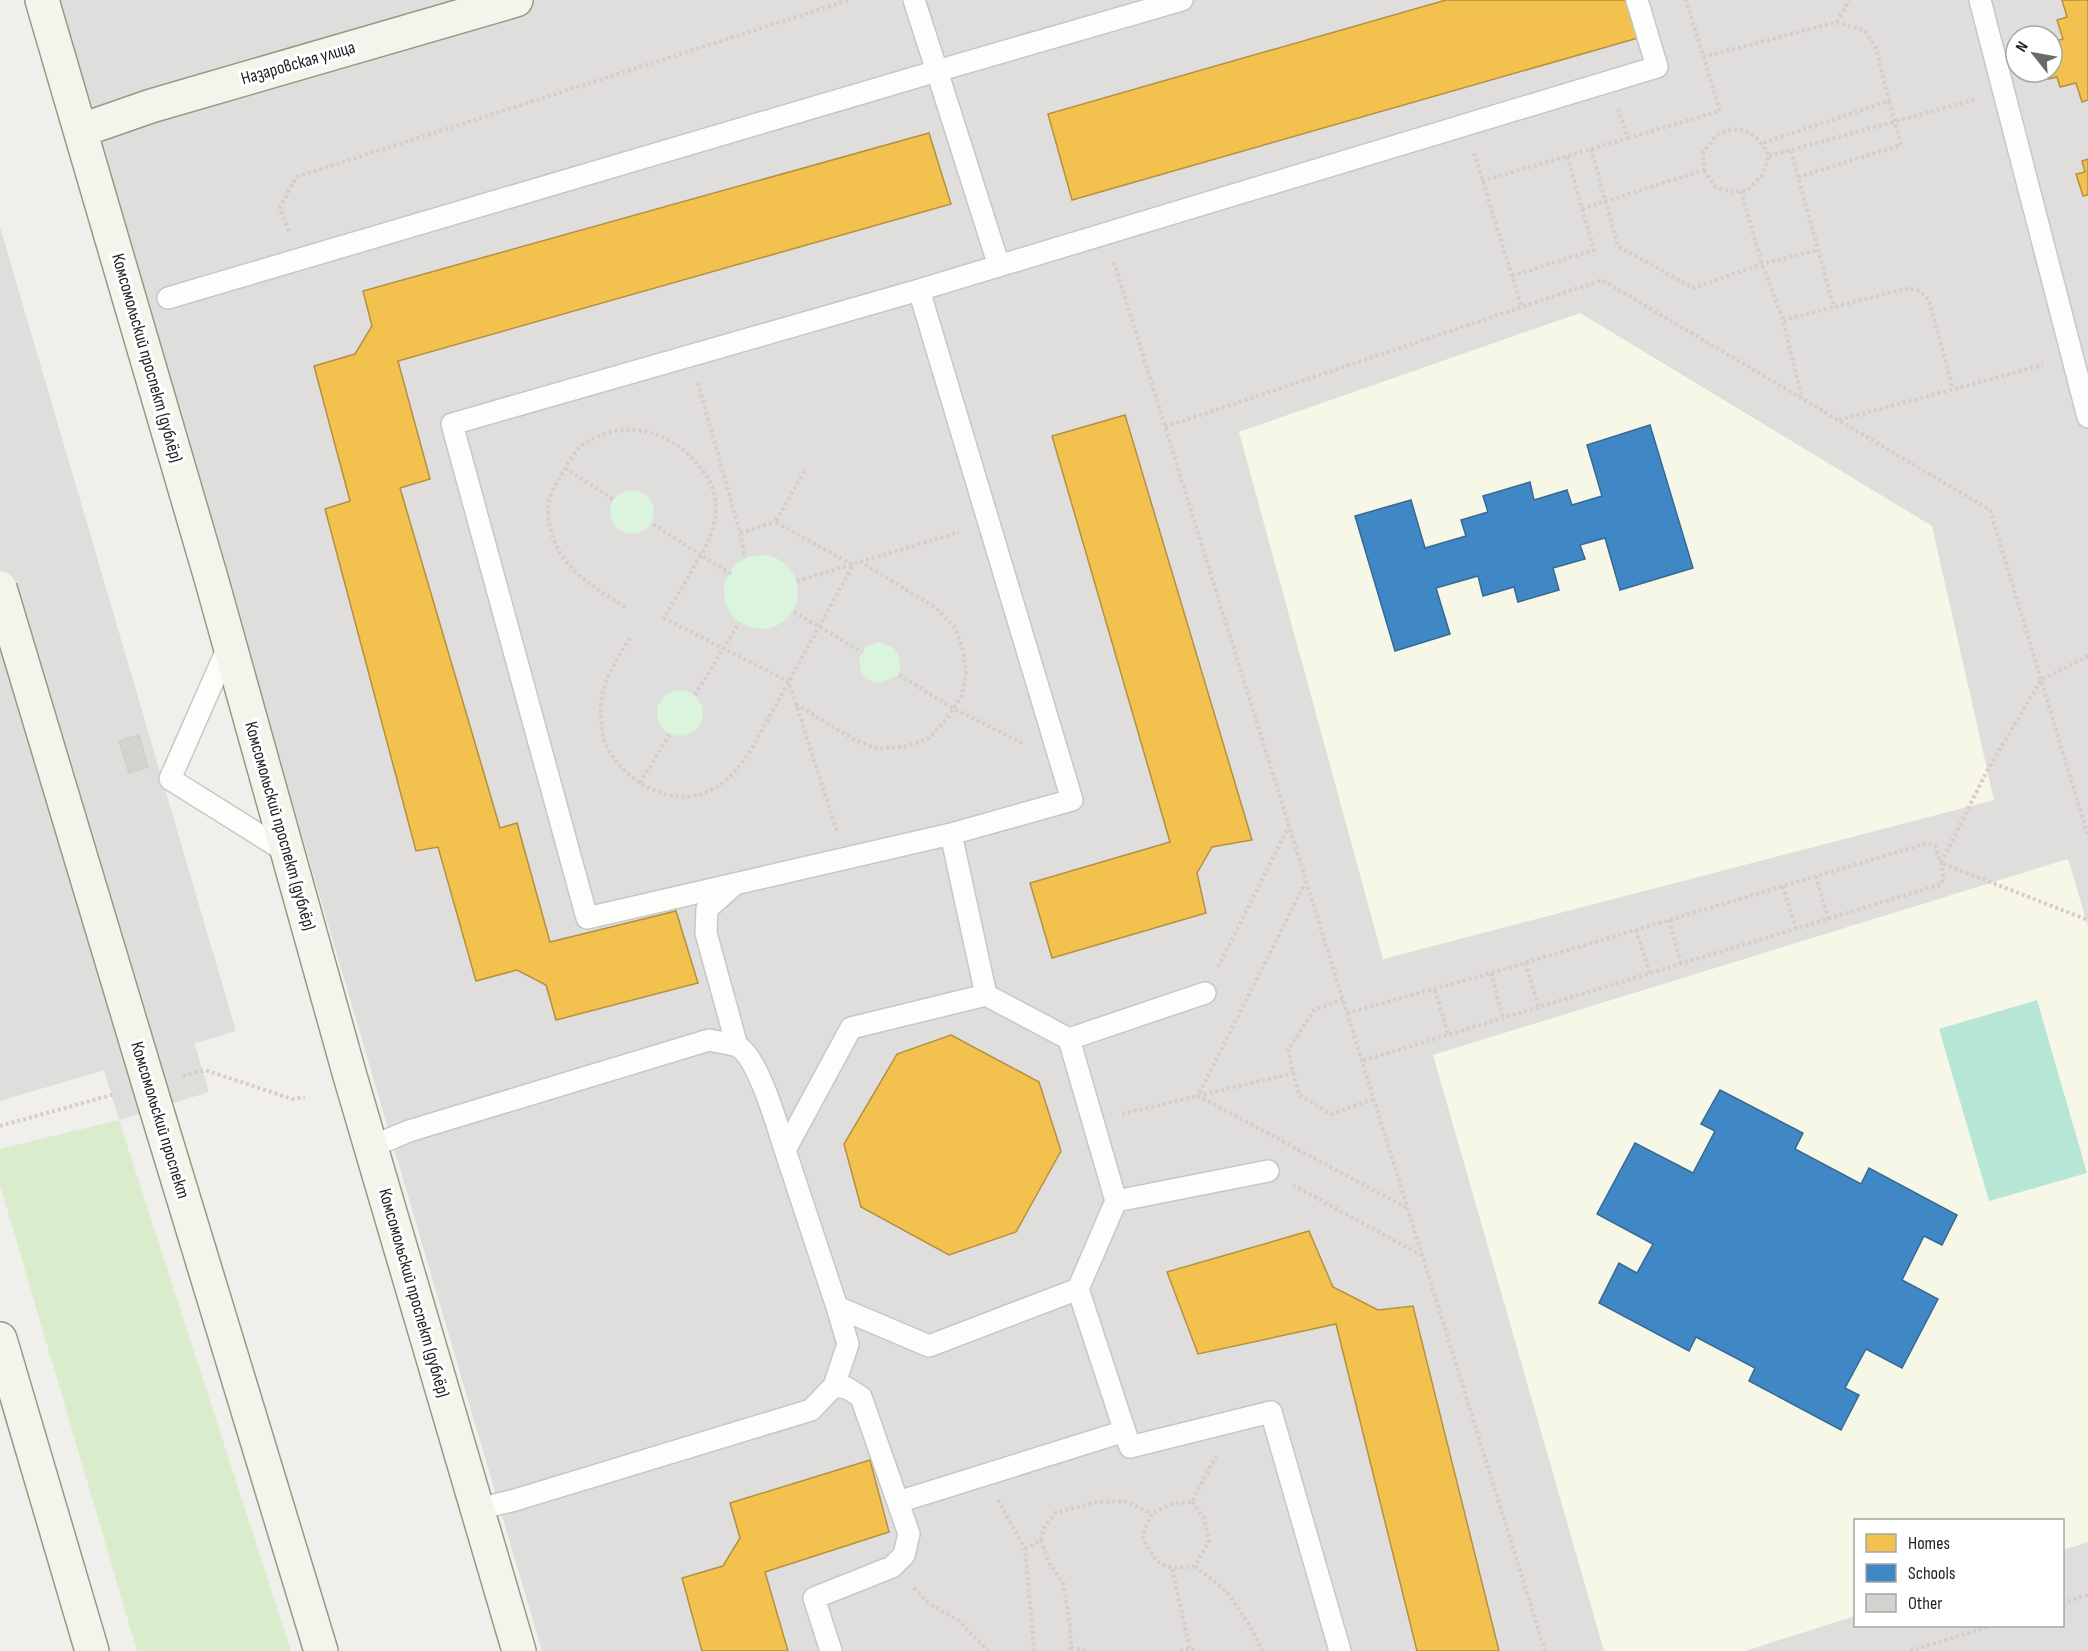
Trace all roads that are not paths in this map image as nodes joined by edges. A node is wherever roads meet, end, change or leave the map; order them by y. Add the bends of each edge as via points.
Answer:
1 (42, 0) edge
2 (516, 0) edge
3 (914, 0) edge
4 (1182, 0) edge
5 (1637, 0) edge
6 (1980, 0) edge
7 (938, 71) junction
8 (82, 130) junction
9 (999, 266) junction
10 (919, 290) junction
11 (168, 298) dead end
12 (2088, 417) edge
13 (0, 588) edge
14 (229, 645) junction
15 (951, 834) junction
16 (288, 853) junction
17 (736, 884) junction
18 (1205, 993) road end
19 (986, 995) junction
20 (1069, 1039) junction
21 (736, 1046) junction
22 (371, 1147) junction
23 (785, 1150) junction
24 (1268, 1171) road end
25 (1116, 1201) junction
26 (1078, 1289) junction
27 (837, 1307) junction
28 (0, 1339) edge
29 (834, 1386) junction
30 (1125, 1431) junction
31 (898, 1502) junction
32 (478, 1509) junction
33 (92, 1651) edge
34 (321, 1651) edge
35 (519, 1651) edge
36 (831, 1651) edge
37 (1340, 1651) edge

1 - 8 street, Комсомольский проспект (дублёр)
2 - 8 street, Назаровская улица via 151,106
3 - 7 lane
4 - 7 lane
5 - 9 lane via 1657,67
6 - 12 lane
7 - 9 lane
7 - 11 lane
8 - 14 street, Комсомольский проспект (дублёр)
9 - 10 lane
10 - 15 lane via 1072,800
10 - 17 lane via 452,424 587,918
13 - 34 street, Комсомольский проспект, bridge
14 - 16 street, Комсомольский проспект (дублёр)
14 - 16 lane via 170,779
15 - 17 lane
15 - 19 lane
16 - 22 street, Комсомольский проспект (дублёр)
17 - 21 lane via 707,909 706,933
18 - 20 lane
19 - 20 lane
19 - 23 lane via 851,1028
20 - 25 lane
21 - 22 lane via 709,1040 409,1131
21 - 23 lane via 744,1052 767,1092
22 - 32 street, Комсомольский проспект (дублёр)
23 - 27 lane
24 - 25 lane
25 - 26 lane
26 - 27 lane via 929,1346
26 - 30 lane
27 - 29 lane via 848,1344
28 - 33 street
29 - 31 lane via 848,1388 861,1397
29 - 32 lane via 811,1410
30 - 31 lane
30 - 37 lane via 1130,1447 1271,1412
31 - 36 lane via 909,1534 904,1555 892,1567 814,1598
32 - 35 street, Комсомольский проспект (дублёр)

